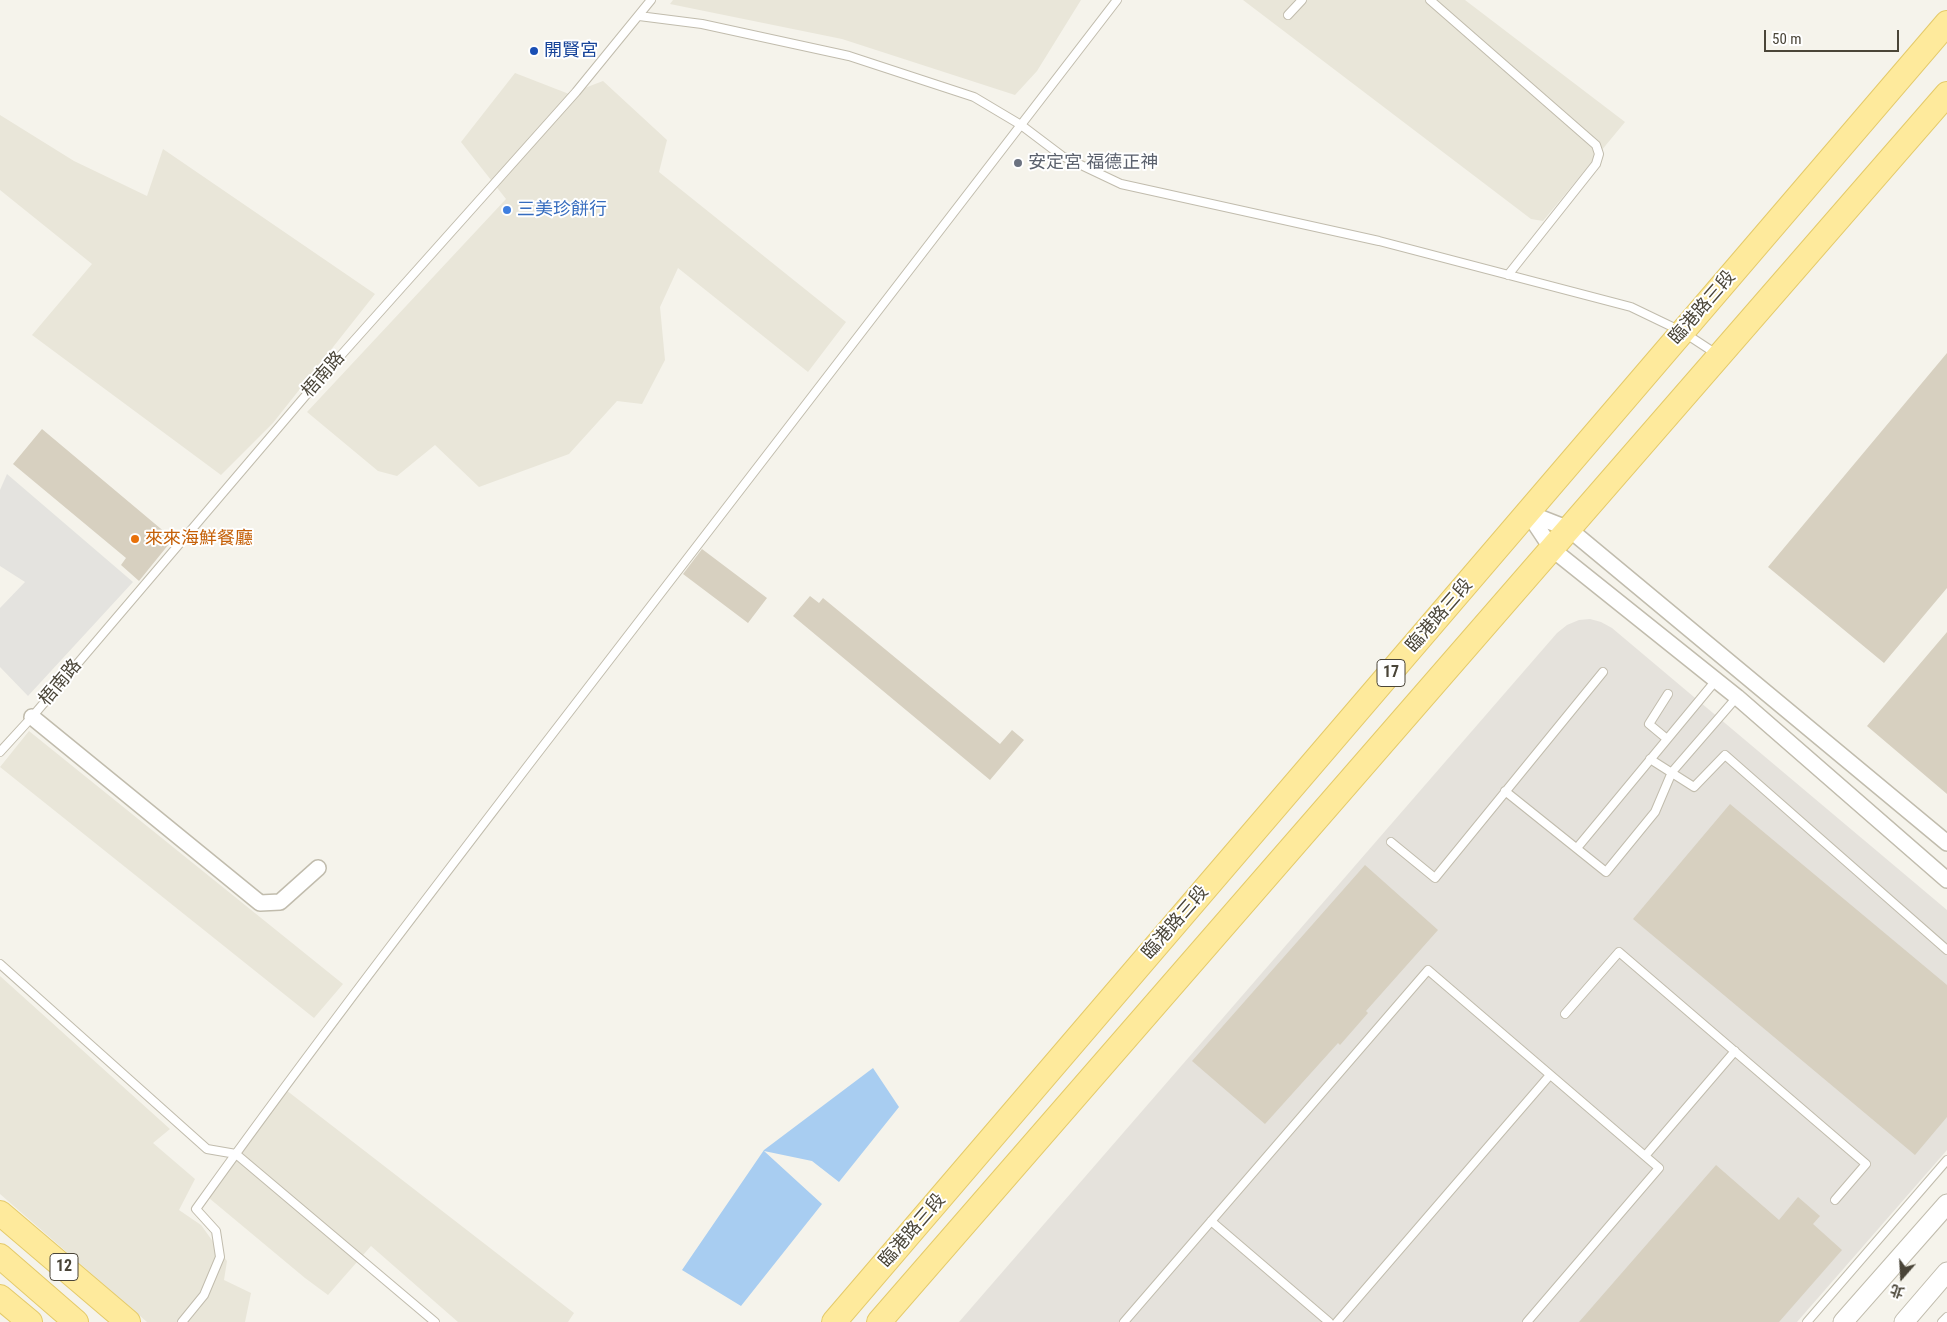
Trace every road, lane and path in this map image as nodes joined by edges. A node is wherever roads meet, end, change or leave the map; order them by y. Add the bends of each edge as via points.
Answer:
1 (651, 0) edge
2 (1116, 0) edge
3 (1302, 0) edge
4 (1430, 0) edge
5 (1288, 15) dead end
6 (639, 16) junction
7 (1947, 23) edge
8 (1947, 94) edge
9 (1021, 125) junction
10 (1508, 275) junction
11 (1683, 332) junction
12 (1719, 356) junction
13 (1528, 513) junction
14 (1569, 529) junction
15 (1552, 549) junction
16 (1602, 672) dead end
17 (1716, 679) junction
18 (1668, 694) dead end
19 (1737, 696) junction
20 (32, 717) junction
21 (1666, 739) junction
22 (0, 752) edge
23 (1650, 759) junction
24 (1672, 772) junction
25 (1506, 791) junction
26 (1391, 842) dead end
27 (1947, 843) edge
28 (1577, 848) junction
29 (318, 868) dead end
30 (1947, 880) edge
31 (1947, 950) edge
32 (0, 964) edge
33 (1565, 1014) dead end
34 (1735, 1051) junction
35 (1550, 1075) junction
36 (236, 1154) junction
37 (1645, 1156) junction
38 (1947, 1160) edge
39 (1835, 1200) dead end
40 (1947, 1204) edge
41 (0, 1212) edge
42 (1211, 1221) junction
43 (0, 1256) edge
44 (1947, 1272) edge
45 (0, 1297) edge
46 (1947, 1317) edge
47 (30, 1322) edge
48 (76, 1322) edge
49 (128, 1322) edge
50 (182, 1322) edge
51 (435, 1322) edge
52 (834, 1322) edge
53 (879, 1322) edge
54 (1124, 1322) edge
55 (1329, 1322) edge
56 (1337, 1322) edge
57 (1527, 1322) edge
58 (1807, 1322) edge
59 (1844, 1322) edge
60 (1904, 1322) edge
61 (1942, 1322) edge

1 - 6 lane, 梧南路
2 - 9 lane
3 - 5 lane
4 - 10 lane via 1596,145 1599,154 1596,164
6 - 9 lane via 702,24 849,56 974,97
6 - 20 lane, 梧南路 via 576,92 318,381
7 - 11 main road, 臨港路三段 / 17
8 - 12 main road, 臨港路三段 / 17
9 - 10 lane via 1062,156 1121,184 1379,241
9 - 36 lane via 370,972
10 - 11 lane via 1631,307
11 - 12 lane
11 - 13 main road, 臨港路三段 / 17
12 - 14 main road, 臨港路三段 / 17
13 - 14 street
13 - 15 street
13 - 52 main road, 臨港路三段 / 17
14 - 15 main road, 臨港路三段 / 17
14 - 27 street
15 - 17 street
15 - 53 main road, 臨港路三段 / 17
16 - 25 lane
17 - 19 street
17 - 21 lane
18 - 21 lane via 1649,724
19 - 24 lane
19 - 30 street
20 - 22 lane, 梧南路
20 - 29 street via 260,903 280,902
21 - 23 lane
23 - 24 lane
23 - 28 lane
24 - 28 lane via 1655,812 1606,872
24 - 31 lane via 1694,787 1725,755
25 - 26 lane via 1435,878
25 - 28 lane
32 - 36 lane via 206,1149
33 - 34 lane via 1619,952
34 - 37 lane
34 - 39 lane via 1866,1164
35 - 37 lane
35 - 42 lane via 1428,970
35 - 56 lane
36 - 50 lane via 196,1209 216,1232 220,1257 204,1295
36 - 51 lane
37 - 57 lane via 1659,1168
38 - 58 lane
40 - 59 street
41 - 49 main road, 12
42 - 54 lane
42 - 55 lane
43 - 48 main road, 12
44 - 60 street
45 - 47 main road
46 - 61 lane

